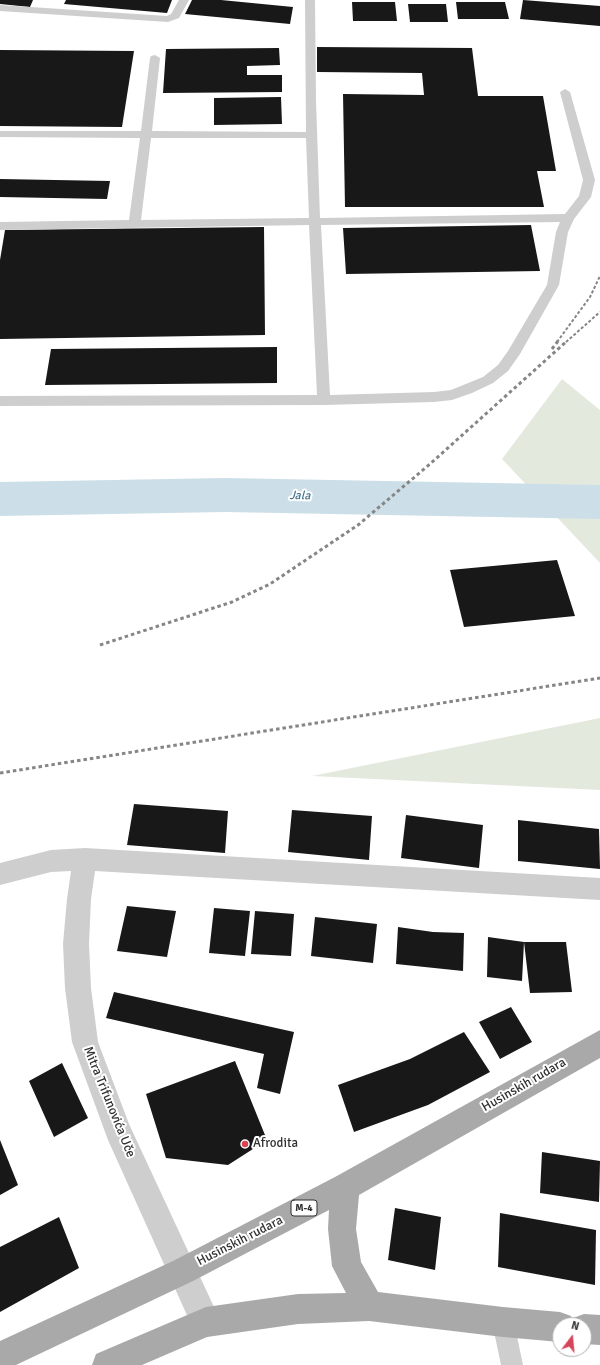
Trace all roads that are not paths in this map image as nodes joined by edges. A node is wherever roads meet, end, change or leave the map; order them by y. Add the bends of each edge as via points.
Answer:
1 (47, 0) edge
2 (184, 0) edge
3 (310, 0) edge
4 (0, 8) edge
5 (42, 10) junction
6 (155, 58) dead end
7 (565, 92) dead end
8 (0, 134) edge
9 (146, 135) junction
10 (312, 135) junction
11 (598, 190) dead end
12 (585, 197) junction
13 (568, 218) junction
14 (315, 221) junction
15 (134, 224) junction
16 (0, 226) edge
17 (324, 400) junction
18 (0, 401) edge
19 (85, 858) junction
20 (0, 874) edge
21 (600, 889) edge
22 (600, 1043) edge
23 (345, 1187) junction
24 (183, 1271) junction
25 (369, 1306) junction
26 (206, 1322) junction
27 (503, 1322) junction
28 (552, 1326) edge
29 (0, 1357) edge
30 (108, 1365) edge
31 (512, 1365) edge

1 - 5 lane
2 - 5 lane via 175,16 168,19
3 - 10 lane
4 - 5 lane
6 - 9 lane
7 - 12 lane via 588,172 589,184
8 - 9 lane
9 - 10 lane
9 - 15 lane
10 - 14 lane
11 - 12 lane
12 - 13 lane
13 - 14 lane
13 - 17 lane via 562,232 553,285 513,354 503,368 488,380 467,390 446,395
14 - 15 lane
14 - 17 lane
15 - 16 lane
17 - 18 lane
19 - 20 street via 51,861
19 - 21 street
19 - 24 street, Mitra Trifunovića Uče via 76,944 78,988 85,1042 118,1130
22 - 23 main road, Husinskih rudara / M-4
23 - 24 main road, Husinskih rudara / M-4
23 - 25 main road via 342,1229 347,1266
24 - 26 street, Mitra Trifunovića Uče
24 - 29 main road, Husinskih rudara / M-4
25 - 26 main road via 298,1309
25 - 27 main road
26 - 30 main road
27 - 28 main road
27 - 31 lane

